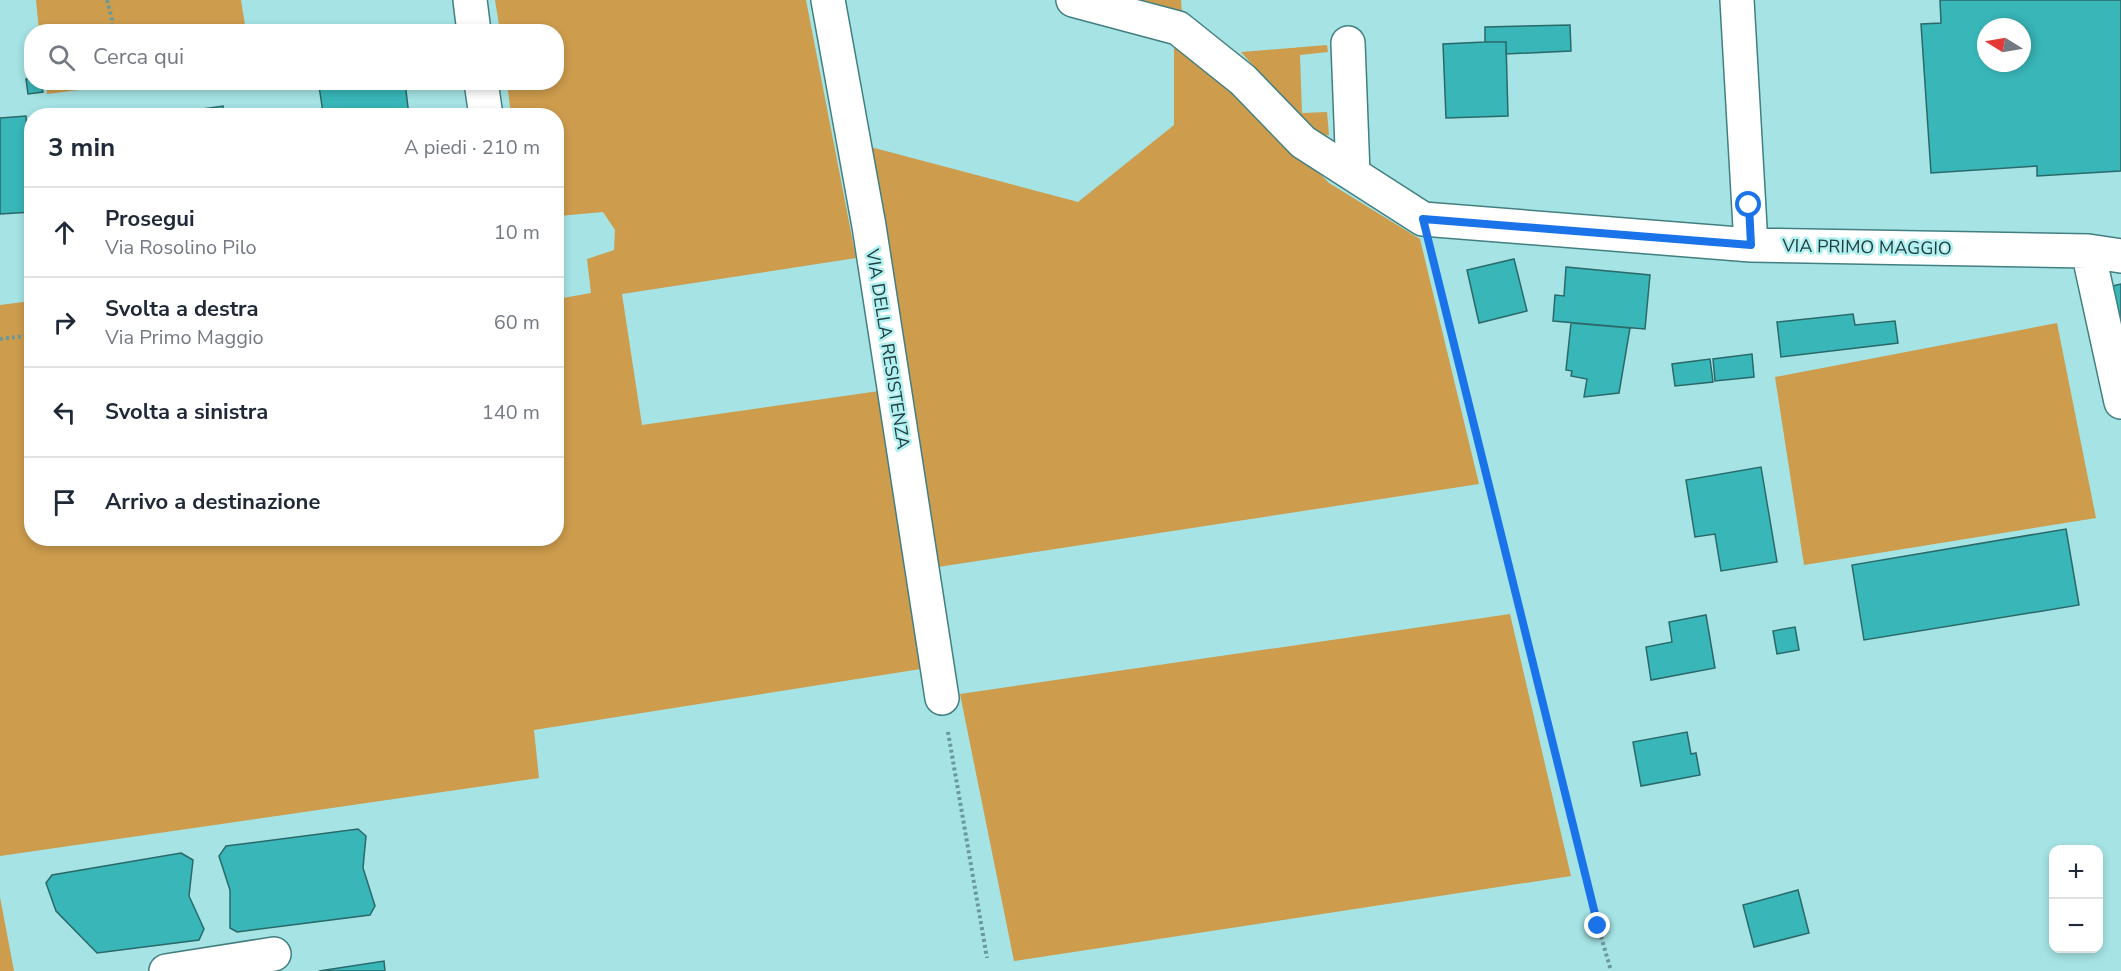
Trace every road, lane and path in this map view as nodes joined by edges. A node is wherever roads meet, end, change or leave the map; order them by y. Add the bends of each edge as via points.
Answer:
1 (107, 0) edge
2 (470, 0) edge
3 (828, 0) edge
4 (1073, 0) edge
5 (1737, 0) edge
6 (112, 24) edge
7 (473, 24) edge
8 (1348, 43) dead end
9 (483, 90) edge
10 (485, 108) edge
11 (1353, 174) junction
12 (1423, 219) junction
13 (1751, 245) junction
14 (2088, 251) junction
15 (2121, 256) edge
16 (24, 336) edge
17 (0, 339) edge
18 (2121, 402) edge
19 (942, 698) joint
20 (274, 954) dead end
21 (987, 958) dead end
22 (166, 971) edge
23 (1611, 971) edge

1 - 6 path
2 - 7 street
3 - 19 street, VIA DELLA RESISTENZA via 869,226
4 - 11 street, VIA PRIMO MAGGIO via 1178,28 1243,80 1303,142
5 - 13 street
8 - 11 street
9 - 10 street
11 - 12 street, VIA PRIMO MAGGIO
12 - 13 street, VIA PRIMO MAGGIO
12 - 23 path
13 - 14 street, VIA PRIMO MAGGIO
14 - 15 street, VIA PRIMO MAGGIO
14 - 18 street
16 - 17 path
19 - 21 path
20 - 22 street

